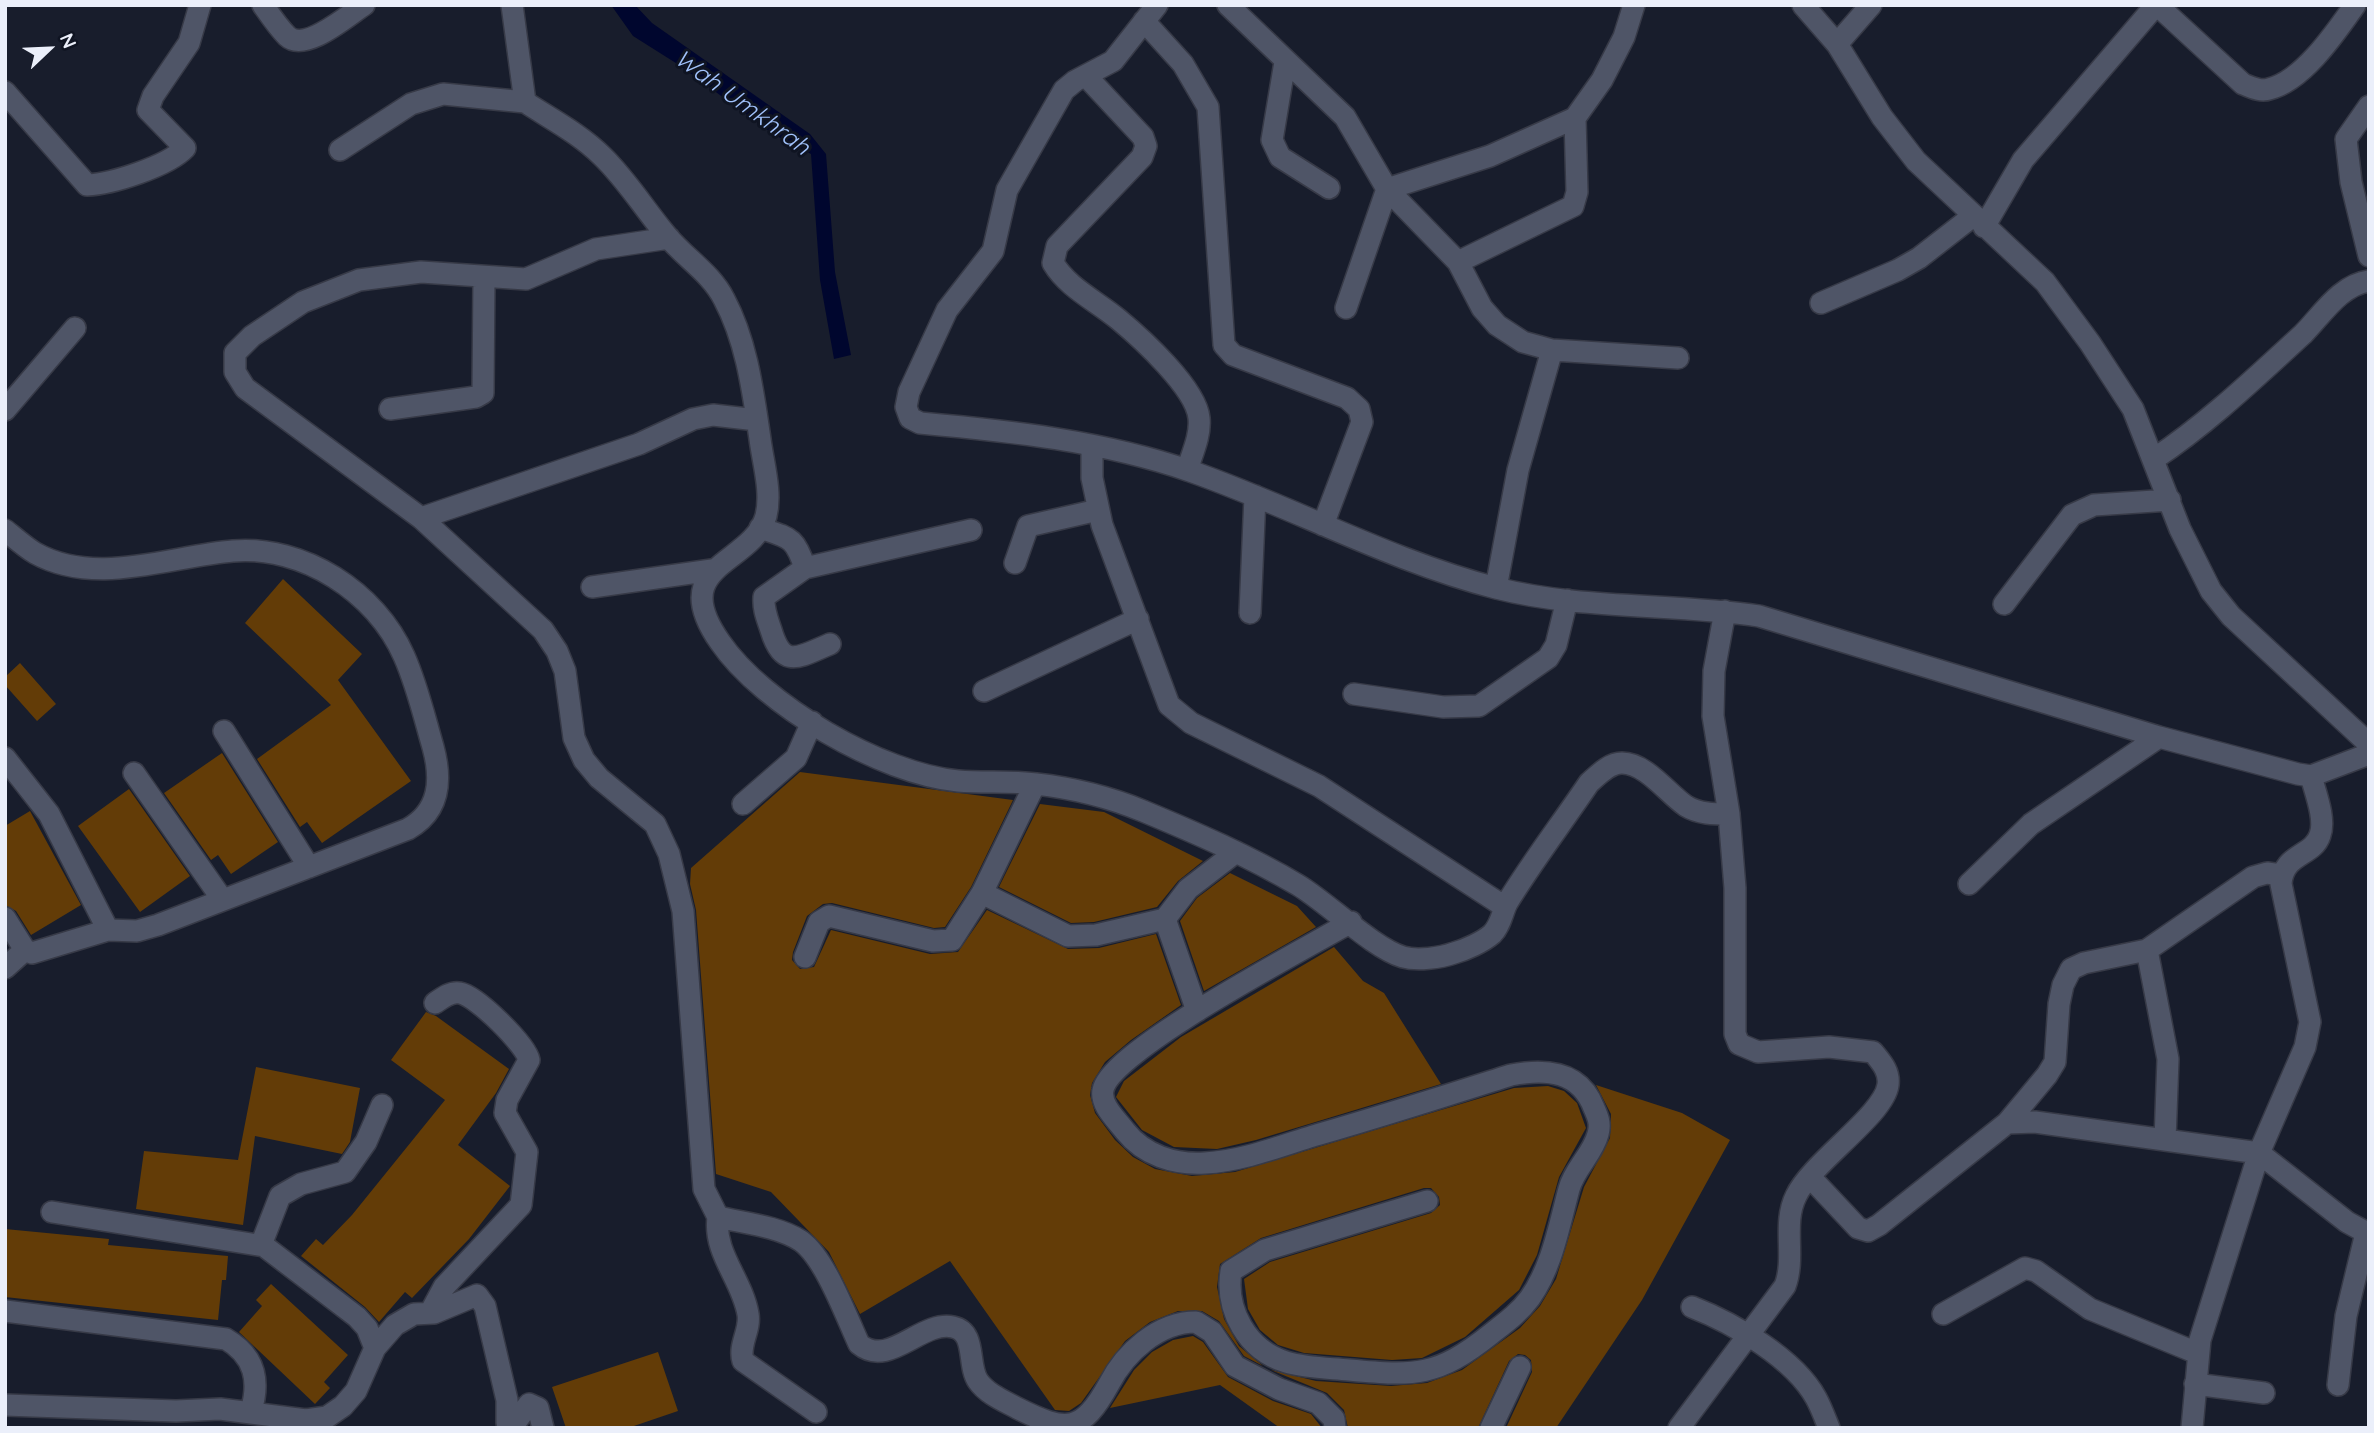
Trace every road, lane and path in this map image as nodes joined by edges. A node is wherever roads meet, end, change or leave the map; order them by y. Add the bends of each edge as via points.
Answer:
1 (200, 5) edge
2 (263, 5) edge
3 (364, 5) edge
4 (512, 5) edge
5 (1228, 5) edge
6 (1634, 5) edge
7 (1803, 5) edge
8 (1871, 5) edge
9 (2157, 5) edge
10 (2355, 5) edge
11 (1151, 13) edge
12 (1837, 44) junction
13 (1285, 62) junction
14 (1086, 76) junction
15 (5, 92) edge
16 (525, 102) junction
17 (2369, 106) edge
18 (1575, 118) junction
19 (340, 150) dead end
20 (1329, 188) dead end
21 (1387, 188) junction
22 (1978, 221) junction
23 (669, 239) junction
24 (2369, 256) edge
25 (1458, 262) junction
26 (484, 277) junction
27 (2369, 281) edge
28 (1821, 303) dead end
29 (1346, 308) dead end
30 (75, 328) dead end
31 (1552, 351) junction
32 (1678, 358) dead end
33 (390, 409) dead end
34 (5, 410) edge
35 (757, 420) junction
36 (1092, 446) junction
37 (2154, 459) junction
38 (1187, 470) junction
39 (1255, 496) junction
40 (2170, 500) junction
41 (1098, 510) junction
42 (421, 518) junction
43 (1323, 524) junction
44 (760, 528) junction
45 (5, 530) edge
46 (971, 530) dead end
47 (1015, 564) dead end
48 (805, 568) junction
49 (712, 570) junction
50 (592, 587) dead end
51 (1496, 588) junction
52 (1567, 600) junction
53 (2004, 604) dead end
54 (1725, 611) junction
55 (1250, 613) dead end
56 (1138, 619) junction
57 (830, 644) dead end
58 (985, 691) dead end
59 (1354, 694) dead end
60 (812, 722) junction
61 (224, 731) dead end
62 (2159, 737) junction
63 (2369, 744) edge
64 (2369, 754) edge
65 (5, 758) edge
66 (134, 773) dead end
67 (2311, 776) junction
68 (1035, 784) junction
69 (743, 804) dead end
70 (1729, 814) junction
71 (1236, 852) junction
72 (309, 867) junction
73 (2281, 875) junction
74 (1969, 884) dead end
75 (982, 893) junction
76 (222, 899) junction
77 (1505, 907) junction
78 (5, 918) edge
79 (1165, 919) junction
80 (1352, 922) junction
81 (108, 930) junction
82 (25, 950) junction
83 (2147, 950) junction
84 (805, 957) dead end
85 (5, 968) edge
86 (435, 1003) dead end
87 (1197, 1011) junction
88 (382, 1105) dead end
89 (2007, 1123) junction
90 (2165, 1140) junction
91 (2259, 1153) junction
92 (1810, 1177) junction
93 (1427, 1201) dead end
94 (51, 1212) dead end
95 (718, 1217) junction
96 (2368, 1233) edge
97 (261, 1245) junction
98 (1692, 1307) dead end
99 (5, 1311) edge
100 (430, 1313) junction
101 (1943, 1314) dead end
102 (1748, 1332) junction
103 (375, 1348) junction
104 (2197, 1353) junction
105 (1520, 1367) dead end
106 (2195, 1384) junction
107 (2338, 1385) dead end
108 (2264, 1393) dead end
109 (5, 1405) edge
110 (251, 1411) junction
111 (816, 1412) dead end
112 (543, 1428) edge
113 (1335, 1428) edge
114 (1492, 1428) edge
115 (1679, 1428) edge
116 (1829, 1428) edge
117 (2192, 1428) edge

1 - 15 street via 189,43 148,110 185,148 143,170 87,186
2 - 3 street via 297,42 308,41
4 - 16 street
5 - 13 street
6 - 18 street via 1624,37
7 - 12 street
8 - 12 street
9 - 10 street via 2243,84 2258,90 2270,89 2301,69
9 - 22 street via 2023,160
11 - 14 street via 1113,61
11 - 43 street via 1208,107 1224,345 1233,355 1348,398 1359,410 1362,422
12 - 22 street via 1898,139
13 - 20 street via 1274,150
13 - 21 street via 1345,117
14 - 36 street via 1064,90 1017,168 1001,209 993,251 947,310 906,407 910,418 920,423 1011,431
14 - 38 street via 1143,137 1146,146 1142,157 1057,246 1053,263 1062,278 1119,320 1190,394 1200,418
16 - 19 street via 443,94 411,104
16 - 23 street via 600,153
17 - 24 street via 2350,129 2346,155
18 - 21 street via 1490,156
18 - 25 street via 1577,192 1573,206
21 - 25 street
21 - 29 street
22 - 28 street via 1898,270
22 - 37 street via 2045,282 2066,309 2133,409
23 - 26 street via 596,249 526,279
23 - 35 street via 723,296 749,369
25 - 31 street via 1482,308 1497,325 1523,342
26 - 33 street via 483,393
26 - 42 street via 421,272 359,280 303,302 235,353 236,372 245,388
27 - 37 street via 2348,289 2179,442
30 - 34 street
31 - 32 street
31 - 51 street via 1515,482
35 - 42 street via 713,415 694,419 639,444
35 - 44 street via 767,488 766,515
36 - 38 street
36 - 41 street
37 - 40 street
38 - 39 street
39 - 43 street
39 - 55 street
40 - 53 street via 2094,505 2072,515
40 - 63 street via 2202,578 2231,616
41 - 47 street via 1028,526
41 - 56 street
42 - 95 street via 543,630 565,671 574,738 584,760 655,824 664,838 682,911 704,1189
43 - 51 street
44 - 48 street via 790,537
44 - 49 street
45 - 72 street via 35,553 82,566 132,567 234,551 267,552 332,575 371,607 403,653 416,686 436,757 436,799 427,816 408,829
46 - 48 street
48 - 57 street via 764,597 776,646 791,658
49 - 50 street
49 - 60 street via 703,605 719,642 758,684
51 - 52 street
52 - 54 street
52 - 59 street via 1556,645 1548,658 1479,706 1443,707
54 - 62 street via 1785,623
54 - 70 street via 1714,671 1713,716
56 - 58 street
56 - 77 street via 1169,705 1192,723 1319,786
60 - 68 street via 880,760 917,773
60 - 69 street via 796,758
61 - 72 street
62 - 67 street
62 - 74 street via 2031,824
64 - 67 street
65 - 81 street via 49,814
66 - 76 street
67 - 73 street via 2322,822 2320,835
68 - 71 street via 1085,792 1139,809
68 - 75 street
70 - 77 street via 1704,813 1687,806 1637,768 1622,763 1607,768 1590,783
70 - 92 street via 1735,888 1735,1034 1740,1044 1758,1052 1859,1049 1874,1052 1887,1070 1888,1085 1877,1107
71 - 79 street via 1188,889
71 - 80 street
72 - 76 street
73 - 83 street via 2253,877
73 - 91 street via 2310,1022 2305,1046
75 - 79 street via 1068,936
75 - 84 street via 952,940 933,941 829,916 819,922
76 - 81 street via 146,929
77 - 80 street via 1492,934 1454,954 1424,958 1405,958 1380,946
78 - 82 street
79 - 87 street
80 - 87 street
81 - 82 street via 39,951
82 - 85 street
83 - 89 street via 2071,969 2059,1004 2055,1062
83 - 90 street via 2168,1059
86 - 100 street via 453,993 466,995 524,1046 529,1060 507,1100 505,1113 524,1142 528,1162 521,1205 444,1287
87 - 93 street via 1135,1052 1108,1077 1102,1092 1106,1107 1147,1153 1203,1163 1255,1154 1532,1070 1567,1076 1582,1085 1600,1122 1598,1135 1572,1178 1555,1242 1530,1298 1453,1362 1413,1374 1298,1365 1272,1358 1252,1341 1234,1315 1228,1289 1231,1271 1265,1250
88 - 97 street via 366,1142 345,1172 301,1184 280,1196
89 - 90 street via 2035,1122
89 - 92 street via 1868,1231 1858,1228
90 - 91 street
91 - 96 street via 2347,1222
91 - 104 street
92 - 102 street via 1796,1195 1791,1212 1785,1286
94 - 97 street
95 - 111 street via 717,1239 748,1315 743,1361
95 - 113 street via 800,1241 814,1254 859,1344 866,1349 883,1351 939,1327 960,1329 970,1345 977,1380 991,1394 1061,1427 1085,1420 1095,1410 1121,1361 1146,1340 1176,1325 1196,1322 1212,1332 1230,1362 1279,1389 1318,1403 1334,1419
96 - 107 street via 2346,1316
97 - 103 street via 357,1317
98 - 102 street
99 - 110 street via 226,1339 241,1348 252,1364 257,1383
100 - 103 street via 404,1319
100 - 112 street via 472,1295 482,1298 507,1401 507,1423 515,1423 529,1404 538,1408
101 - 104 street via 2025,1268 2036,1270 2090,1309
102 - 115 street
102 - 116 street via 1799,1376 1816,1397
103 - 110 street via 356,1391 327,1417 306,1420
104 - 106 street
105 - 114 street
106 - 108 street
106 - 117 street
109 - 110 street

